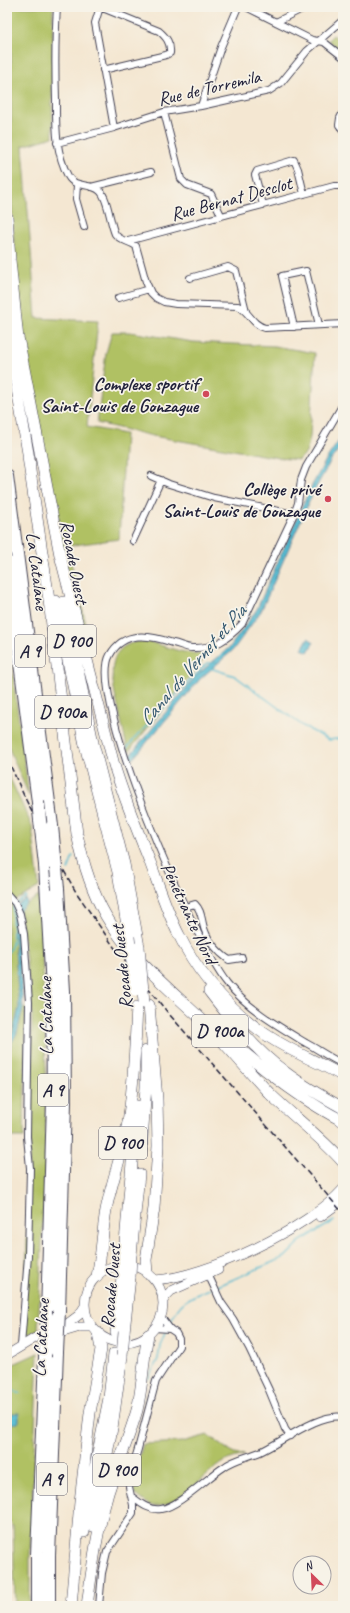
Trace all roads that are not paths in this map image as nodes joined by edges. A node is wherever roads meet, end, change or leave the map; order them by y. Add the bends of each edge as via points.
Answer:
1 (56, 7) edge
2 (100, 7) edge
3 (238, 7) edge
4 (246, 7) edge
5 (306, 7) edge
6 (343, 20) edge
7 (276, 22) junction
8 (318, 40) junction
9 (343, 57) edge
10 (103, 70) junction
11 (201, 106) junction
12 (164, 112) junction
13 (343, 112) edge
14 (114, 128) junction
15 (343, 130) edge
16 (57, 143) junction
17 (151, 172) dead end
18 (77, 185) junction
19 (343, 186) edge
20 (91, 187) junction
21 (304, 194) junction
22 (263, 204) junction
23 (221, 216) junction
24 (7, 217) edge
25 (84, 227) dead end
26 (128, 241) junction
27 (190, 278) dead end
28 (149, 289) junction
29 (118, 298) dead end
30 (7, 308) edge
31 (246, 311) junction
32 (343, 324) edge
33 (319, 325) junction
34 (294, 327) junction
35 (17, 332) junction
36 (343, 404) edge
37 (28, 458) junction
38 (7, 476) edge
39 (151, 476) dead end
40 (161, 480) junction
41 (294, 514) junction
42 (133, 541) dead end
43 (7, 562) edge
44 (122, 792) junction
45 (7, 894) edge
46 (185, 907) junction
47 (139, 951) junction
48 (242, 958) dead end
49 (143, 1004) junction
50 (341, 1071) edge
51 (343, 1108) edge
52 (343, 1121) edge
53 (343, 1162) edge
54 (343, 1190) edge
55 (343, 1200) edge
56 (208, 1274) junction
57 (97, 1276) junction
58 (151, 1276) junction
59 (163, 1301) junction
60 (85, 1306) junction
61 (161, 1316) junction
62 (170, 1328) junction
63 (95, 1330) junction
64 (151, 1331) junction
65 (21, 1346) junction
66 (7, 1354) edge
67 (118, 1355) junction
68 (7, 1361) edge
69 (343, 1417) edge
70 (290, 1436) junction
71 (132, 1496) junction
72 (147, 1507) junction
73 (133, 1513) junction
74 (37, 1606) edge
75 (48, 1606) edge
76 (71, 1606) edge
77 (75, 1606) edge
78 (85, 1606) edge
79 (99, 1606) edge

1 - 16 street
2 - 10 street via 94,23
2 - 10 street via 159,31 167,37 170,49 170,53 166,55
3 - 11 street
4 - 7 street
5 - 7 street
6 - 8 street, Rue de Torremila
7 - 8 street via 312,40
8 - 9 street
8 - 11 street, Rue de Torremila via 281,83 268,91
10 - 14 street
11 - 12 street, Rue de Torremila
12 - 14 street, Rue de Torremila
12 - 23 street via 179,176 187,185 211,194
13 - 15 street via 338,125
14 - 16 street, Rue de Torremila
16 - 18 street via 69,178
17 - 20 street
18 - 20 street
18 - 25 street via 76,199
19 - 21 street, Rue Bernat Desclot
20 - 26 street via 99,190 104,196 115,234 118,238
21 - 22 street, Rue Bernat Desclot
21 - 22 street via 294,160 257,171 255,175
22 - 23 street, Rue Bernat Desclot
23 - 26 street, Rue Bernat Desclot
24 - 35 highway, D 900
26 - 28 street via 136,246
27 - 31 street via 228,267 233,268 236,271
28 - 29 street
28 - 31 street via 156,298 164,302 238,306
30 - 37 highway, D 900
31 - 34 street via 258,326 275,329
32 - 33 street
33 - 34 street
33 - 34 street via 306,270 282,276
35 - 44 highway, D 900a via 60,555
35 - 47 highway, Rocade Ouest / D 900 via 42,488 77,668 104,790 124,864
36 - 41 street via 306,467
37 - 47 highway, D 900a via 82,859 106,916 122,938
37 - 49 highway, Rocade Ouest / D 900, bridge via 83,737 118,872 135,990
38 - 75 highway, La Catalane / A 9, bridge via 52,826 64,991 65,1102
39 - 40 street
40 - 41 street via 214,498
40 - 42 street
41 - 46 street via 242,624 230,637 215,645 190,648 162,639 136,636 124,640 110,655 105,672 128,767
43 - 74 highway, La Catalane / A 9, bridge via 45,866 52,988 52,1206
44 - 50 highway via 178,934 210,983 230,1005 259,1030 286,1046
44 - 51 highway, Pénétrante Nord / D 900a via 175,935 204,986 265,1056 297,1080
45 - 65 street via 20,914 29,1002 28,1256
46 - 48 street via 195,904 199,908 205,931 220,955 229,960
46 - 50 street via 216,969 227,984 245,1002
47 - 49 highway, Rocade Ouest / D 900, bridge
47 - 52 highway, D 900a via 249,1057 280,1082
47 - 53 highway via 153,974 215,1032 282,1105
49 - 57 highway, D 900 via 128,1123 112,1182
49 - 58 highway, D 900 via 157,1099 158,1146 154,1208 146,1260
49 - 67 highway, Rocade Ouest / D 900, bridge via 146,1087
54 - 58 main road via 323,1208 267,1242 194,1273 164,1280
55 - 56 main road via 269,1248
56 - 59 main road via 172,1291
56 - 70 street via 221,1302 249,1348
57 - 58 main road via 108,1268 121,1265 135,1266
57 - 60 main road via 89,1287
58 - 59 main road via 160,1290
59 - 61 main road
60 - 63 main road via 87,1317
60 - 65 main road via 74,1320
61 - 62 street
61 - 64 main road
62 - 64 street
62 - 71 street via 179,1339 179,1346 156,1381 130,1475 129,1487
63 - 64 main road via 107,1339 128,1343 139,1340
63 - 68 main road via 80,1327 65,1331
63 - 76 highway, D 900 via 100,1349 90,1413
64 - 78 highway, D 900 via 130,1435 108,1493 97,1533
65 - 66 main road
67 - 77 highway, Rocade Ouest / D 900 via 90,1492
67 - 78 highway, Rocade Ouest / D 900 via 112,1428 90,1542
69 - 70 street via 328,1417
70 - 72 street via 262,1451 225,1465 166,1508
71 - 72 street
71 - 73 street
72 - 73 street
73 - 79 street via 107,1552

